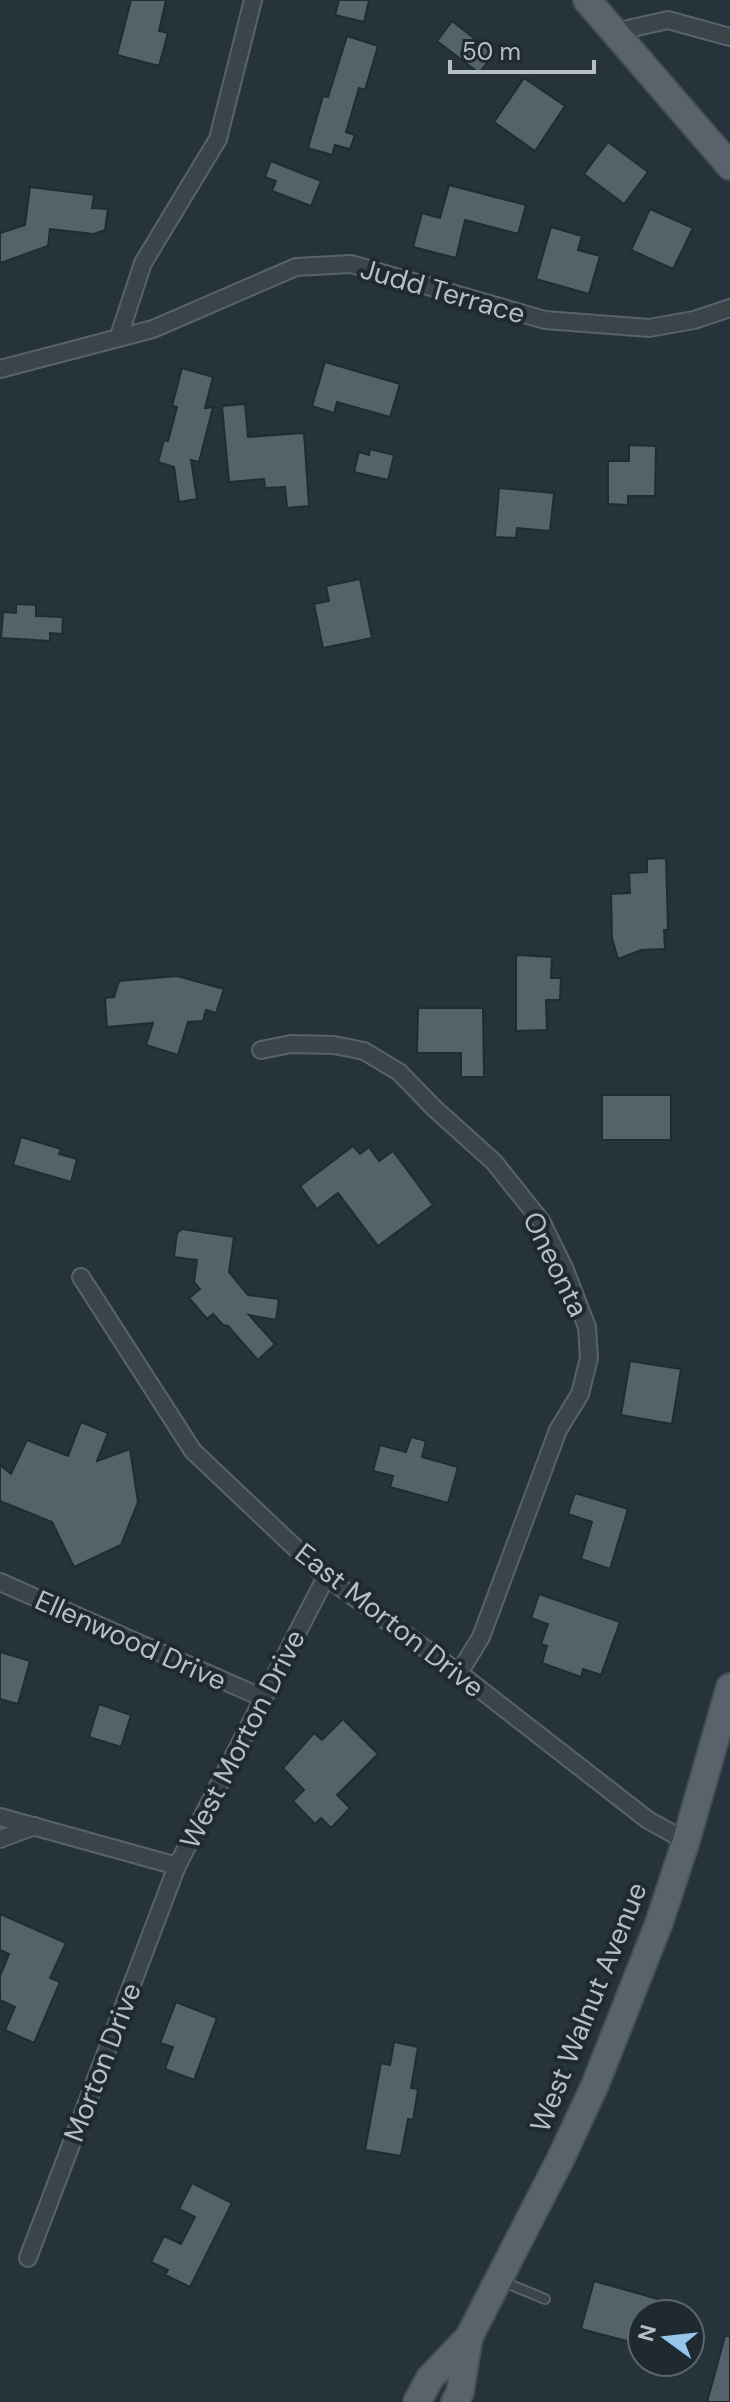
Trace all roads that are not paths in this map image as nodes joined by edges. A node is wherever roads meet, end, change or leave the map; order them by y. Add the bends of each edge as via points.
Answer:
1 (253, 0) edge
2 (587, 0) edge
3 (615, 32) junction
4 (730, 37) edge
5 (730, 166) edge
6 (730, 308) edge
7 (119, 336) junction
8 (0, 369) edge
9 (261, 1050) dead end
10 (81, 1277) dead end
11 (326, 1577) junction
12 (0, 1582) edge
13 (459, 1673) junction
14 (730, 1687) edge
15 (263, 1698) junction
16 (0, 1817) edge
17 (35, 1826) junction
18 (0, 1839) edge
19 (686, 1841) junction
20 (177, 1866) junction
21 (28, 2258) dead end
22 (499, 2280) junction
23 (545, 2299) dead end
24 (469, 2337) junction
25 (417, 2402) edge
26 (455, 2402) edge

1 - 7 street via 218,139 143,263
2 - 3 main road
3 - 4 street via 668,20
3 - 5 main road
6 - 7 street, Judd Terrace via 649,328 545,320 351,264 296,267 153,329
7 - 8 street, Judd Terrace
9 - 13 street, Oneonta via 334,1045 364,1051 399,1072 494,1162 541,1221 587,1327 589,1358 580,1394 558,1430 481,1637
10 - 11 street, East Morton Drive via 193,1451
11 - 13 street, East Morton Drive
11 - 15 street, West Morton Drive
12 - 15 street, Ellenwood Drive
13 - 19 street, East Morton Drive via 648,1820
14 - 19 main road, West Walnut Avenue
15 - 20 street, West Morton Drive
16 - 17 street, West Morton Drive
17 - 18 street
17 - 20 street, West Morton Drive
19 - 22 main road, West Walnut Avenue via 595,2085
20 - 21 street, Morton Drive
22 - 23 lane
22 - 24 main road, West Walnut Avenue
24 - 25 main road, West Walnut Avenue via 430,2378
24 - 26 main road, West Walnut Avenue

